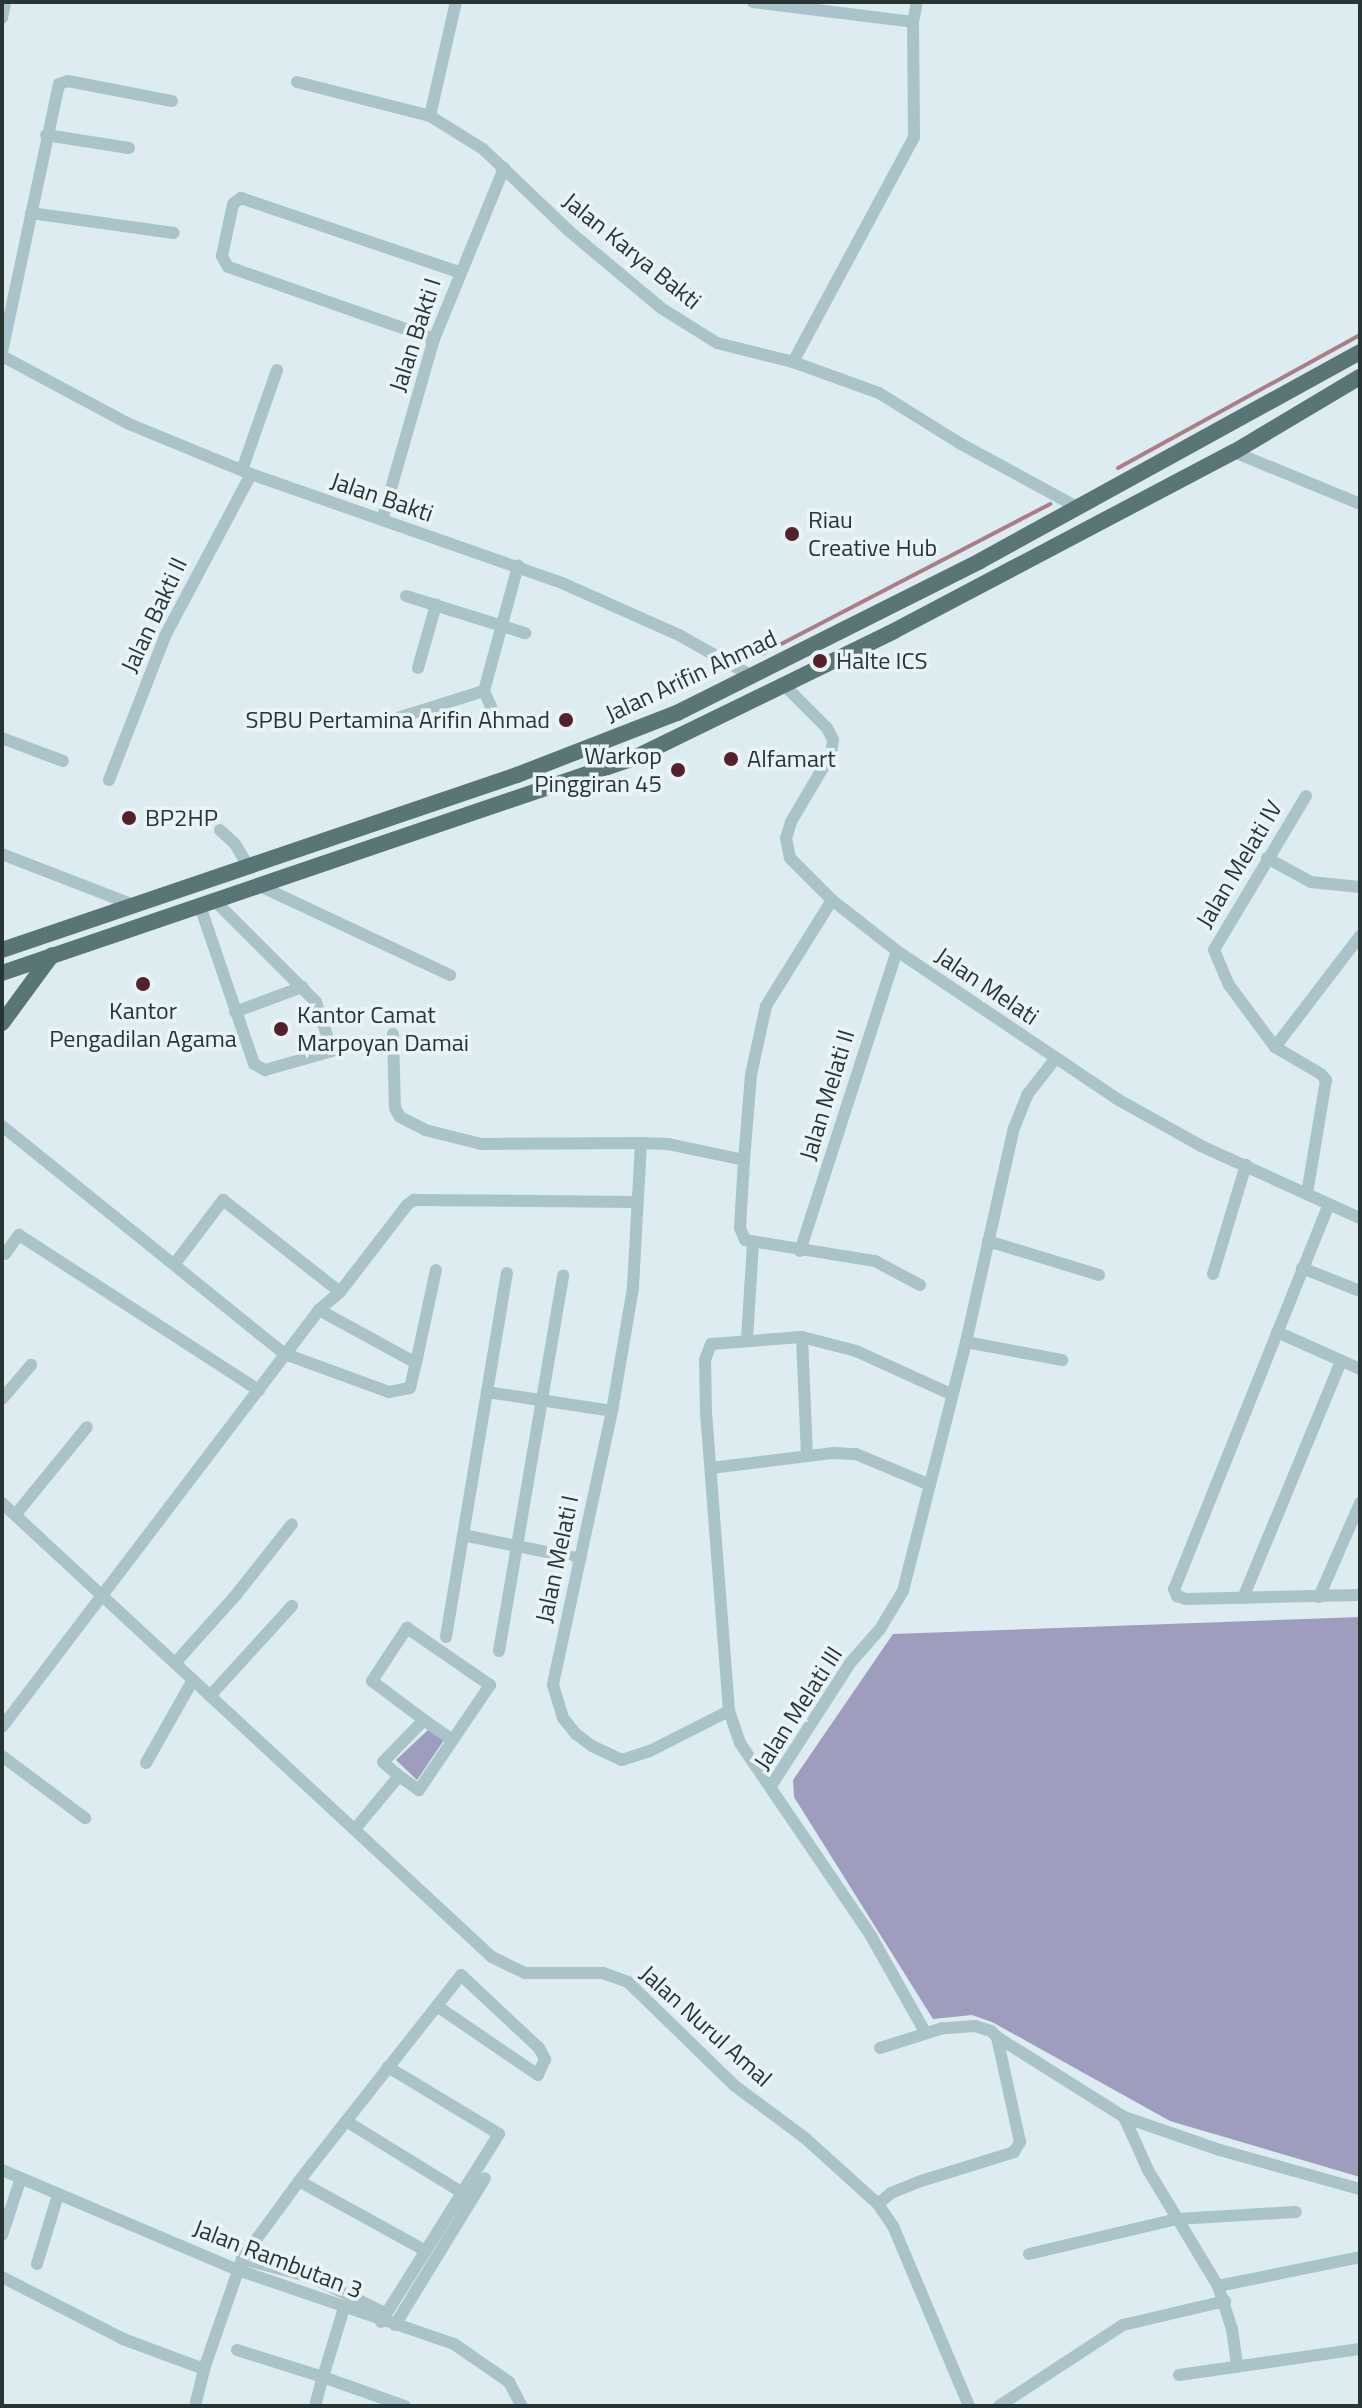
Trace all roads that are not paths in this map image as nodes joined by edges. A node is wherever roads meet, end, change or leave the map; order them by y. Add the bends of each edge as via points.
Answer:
1 (5, 2) edge
2 (456, 2) edge
3 (753, 2) edge
4 (917, 2) edge
5 (2, 18) edge
6 (913, 22) junction
7 (297, 82) dead end
8 (172, 101) dead end
9 (430, 116) junction
10 (46, 135) junction
11 (129, 148) dead end
12 (504, 168) junction
13 (31, 213) junction
14 (174, 233) dead end
15 (458, 272) junction
16 (434, 339) junction
17 (1360, 352) edge
18 (2, 354) edge
19 (793, 362) junction
20 (277, 370) dead end
21 (1360, 377) edge
22 (1234, 452) junction
23 (1182, 453) junction
24 (247, 472) junction
25 (1192, 472) junction
26 (1360, 504) edge
27 (1079, 508) junction
28 (382, 520) junction
29 (518, 566) junction
30 (406, 596) dead end
31 (436, 605) junction
32 (500, 625) junction
33 (525, 633) dead end
34 (418, 668) dead end
35 (750, 675) junction
36 (785, 686) junction
37 (484, 691) junction
38 (499, 724) dead end
39 (375, 725) dead end
40 (2, 738) edge
41 (63, 761) dead end
42 (109, 780) dead end
43 (1306, 796) dead end
44 (385, 820) junction
45 (220, 830) dead end
46 (394, 841) junction
47 (2, 854) edge
48 (1267, 858) junction
49 (248, 866) junction
50 (260, 886) junction
51 (1360, 887) edge
52 (832, 900) junction
53 (207, 903) junction
54 (131, 904) junction
55 (1360, 936) edge
56 (2, 950) edge
57 (897, 951) junction
58 (52, 955) junction
59 (2, 973) edge
60 (450, 975) dead end
61 (302, 987) junction
62 (235, 1012) junction
63 (2, 1023) edge
64 (393, 1034) dead end
65 (1275, 1047) junction
66 (1055, 1059) junction
67 (2, 1126) edge
68 (641, 1143) junction
69 (744, 1160) junction
70 (1246, 1165) junction
71 (1307, 1194) junction
72 (637, 1202) junction
73 (1329, 1204) junction
74 (1360, 1218) edge
75 (988, 1241) junction
76 (753, 1244) junction
77 (800, 1251) junction
78 (3, 1255) edge
79 (176, 1262) junction
80 (1302, 1268) junction
81 (436, 1270) dead end
82 (507, 1273) dead end
83 (1213, 1274) dead end
84 (563, 1275) dead end
85 (1099, 1275) dead end
86 (920, 1285) dead end
87 (1360, 1291) edge
88 (340, 1292) junction
89 (319, 1310) junction
90 (1277, 1332) junction
91 (802, 1337) junction
92 (747, 1339) junction
93 (966, 1342) junction
94 (285, 1354) junction
95 (1062, 1360) dead end
96 (1341, 1361) junction
97 (416, 1363) junction
98 (31, 1365) dead end
99 (1360, 1369) edge
100 (259, 1390) junction
101 (487, 1392) junction
102 (951, 1394) junction
103 (2, 1399) edge
104 (542, 1399) junction
105 (612, 1411) junction
106 (87, 1427) dead end
107 (807, 1456) junction
108 (711, 1468) junction
109 (930, 1485) junction
110 (2, 1503) edge
111 (1360, 1503) edge
112 (16, 1514) junction
113 (292, 1524) dead end
114 (463, 1535) junction
115 (519, 1544) junction
116 (581, 1559) junction
117 (1360, 1595) edge
118 (1319, 1597) junction
119 (103, 1598) junction
120 (1243, 1598) junction
121 (292, 1606) dead end
122 (446, 1637) dead end
123 (499, 1651) dead end
124 (175, 1663) junction
125 (193, 1680) junction
126 (210, 1696) junction
127 (729, 1711) junction
128 (424, 1720) junction
129 (2, 1727) edge
130 (453, 1740) junction
131 (2, 1756) edge
132 (146, 1763) dead end
133 (399, 1776) junction
134 (771, 1786) junction
135 (85, 1818) dead end
136 (355, 1829) junction
137 (437, 2006) junction
138 (925, 2032) junction
139 (997, 2037) junction
140 (880, 2048) dead end
141 (388, 2067) junction
142 (1124, 2117) junction
143 (346, 2121) junction
144 (2, 2170) edge
145 (21, 2178) junction
146 (485, 2178) dead end
147 (299, 2181) junction
148 (1360, 2189) edge
149 (461, 2192) junction
150 (58, 2195) junction
151 (878, 2204) junction
152 (1296, 2212) dead end
153 (1177, 2219) junction
154 (2, 2235) edge
155 (424, 2250) junction
156 (1029, 2254) dead end
157 (1360, 2257) edge
158 (37, 2264) dead end
159 (240, 2265) junction
160 (2, 2277) edge
161 (1218, 2286) junction
162 (1225, 2301) junction
163 (344, 2308) junction
164 (383, 2318) junction
165 (395, 2325) junction
166 (1360, 2349) edge
167 (237, 2350) dead end
168 (1237, 2365) junction
169 (204, 2369) junction
170 (1179, 2375) dead end
171 (323, 2377) junction
172 (195, 2406) edge
173 (315, 2406) edge
174 (405, 2406) edge
175 (522, 2406) edge
176 (969, 2406) edge
177 (999, 2406) edge

1 - 5 street
2 - 9 street
3 - 6 street
4 - 6 street
6 - 19 street via 914,137
7 - 9 street, Jalan Karya Bakti
8 - 10 street via 68,81 57,88
9 - 12 street, Jalan Karya Bakti
10 - 11 street
10 - 13 street
12 - 15 street, Jalan Bakti I
12 - 19 street, Jalan Karya Bakti via 661,308 717,343
13 - 14 street
13 - 18 street
15 - 16 street, Jalan Bakti I
15 - 16 street via 241,198 233,204 222,256 228,267
16 - 28 street, Jalan Bakti I
17 - 23 main road, Jalan Arifin Ahmad
18 - 24 street, Jalan Bakti via 91,406
19 - 27 street, Jalan Karya Bakti via 879,393
20 - 24 street, Jalan Bakti II
21 - 22 main road, Jalan Arifin Ahmad
22 - 25 main road, Jalan Arifin Ahmad
22 - 26 street
23 - 25 main road
23 - 27 main road, Jalan Arifin Ahmad
24 - 28 street, Jalan Bakti
24 - 42 street, Jalan Bakti II via 165,636
25 - 36 main road, Jalan Arifin Ahmad
27 - 35 main road, Jalan Arifin Ahmad
28 - 29 street, Jalan Bakti
29 - 32 street
29 - 35 street, Jalan Bakti via 679,635
30 - 31 street
31 - 32 street
31 - 34 street
32 - 33 street
32 - 37 street
35 - 44 main road, Jalan Arifin Ahmad via 624,736
36 - 46 main road, Jalan Arifin Ahmad via 634,758
36 - 52 street, Jalan Melati via 833,740 831,754 786,838 790,858
37 - 38 street
37 - 39 street
40 - 41 street
43 - 48 street, Jalan Melati IV
44 - 46 main road
44 - 49 main road, Jalan Arifin Ahmad
45 - 49 street
46 - 50 main road, Jalan Arifin Ahmad
47 - 54 street
48 - 51 street via 1311,882
48 - 65 street, Jalan Melati IV via 1214,952 1229,985
49 - 54 main road, Jalan Arifin Ahmad
50 - 53 main road, Jalan Arifin Ahmad
50 - 60 street
52 - 57 street, Jalan Melati
52 - 69 street via 766,1006 751,1075
53 - 58 main road, Jalan Arifin Ahmad
53 - 61 street
53 - 62 street
54 - 56 main road, Jalan Arifin Ahmad
55 - 65 street
57 - 66 street, Jalan Melati
57 - 77 street, Jalan Melati II
58 - 59 main road, Jalan Arifin Ahmad
58 - 63 main road
61 - 62 street
61 - 62 street via 316,1002 332,1051 265,1070 254,1064
64 - 68 street via 395,1108 400,1117 425,1130 481,1144
65 - 71 street, Jalan Melati IV via 1321,1074 1327,1084
66 - 70 street, Jalan Melati via 1153,1120
66 - 75 street, Jalan Melati III via 1021,1107
67 - 79 street
68 - 69 street
68 - 72 street, Jalan Melati I
69 - 76 street via 741,1233
70 - 71 street, Jalan Melati
70 - 83 street
71 - 73 street, Jalan Melati
72 - 88 street via 414,1200
72 - 105 street, Jalan Melati I via 633,1288
73 - 74 street, Jalan Melati
73 - 80 street
75 - 85 street
75 - 93 street, Jalan Melati III
76 - 77 street
76 - 92 street
77 - 86 street via 875,1261
78 - 100 street via 19,1235
79 - 88 street via 223,1200
79 - 94 street
80 - 87 street
80 - 90 street
81 - 97 street
82 - 101 street
84 - 104 street
88 - 89 street
89 - 94 street
89 - 97 street
90 - 96 street
90 - 120 street via 1174,1582 1174,1593 1180,1597
91 - 92 street
91 - 102 street via 856,1351
91 - 107 street
92 - 108 street via 714,1341 705,1354
93 - 95 street
93 - 102 street, Jalan Melati III
94 - 97 street via 396,1393 412,1386
94 - 100 street
96 - 99 street
96 - 120 street
98 - 103 street
100 - 119 street
101 - 104 street
101 - 114 street
102 - 109 street, Jalan Melati III
104 - 105 street
104 - 115 street
105 - 116 street, Jalan Melati I
106 - 112 street
107 - 108 street
107 - 109 street via 866,1456
108 - 127 street
109 - 134 street, Jalan Melati III via 903,1591 893,1610 851,1662
110 - 112 street, Jalan Nurul Amal
111 - 118 street
112 - 119 street, Jalan Nurul Amal
113 - 124 street
114 - 115 street
114 - 122 street
115 - 116 street
115 - 123 street
116 - 127 street, Jalan Melati I via 553,1685 563,1718 576,1734 622,1760
117 - 118 street
118 - 120 street
119 - 124 street, Jalan Nurul Amal
119 - 129 street
121 - 126 street
124 - 125 street, Jalan Nurul Amal
125 - 126 street, Jalan Nurul Amal
125 - 132 street
126 - 136 street, Jalan Nurul Amal
127 - 134 street via 740,1743
128 - 130 street
128 - 130 street via 372,1681 407,1628 490,1685
128 - 133 street via 383,1762
130 - 133 street via 419,1790
131 - 135 street
133 - 136 street
134 - 138 street, Jalan Melati III via 871,1936
136 - 151 street, Jalan Nurul Amal via 492,1957 525,1973 603,1973 639,1990 735,2086 805,2138
137 - 137 street via 461,1975 539,2048 545,2059 538,2075
137 - 141 street
138 - 139 street via 975,2026
138 - 140 street
139 - 142 street
139 - 151 street via 1019,2132 1018,2149 906,2187
141 - 143 street
141 - 149 street via 499,2134
142 - 148 street
142 - 153 street
143 - 147 street
143 - 149 street
144 - 145 street, Jalan Rambutan 3
145 - 150 street, Jalan Rambutan 3
145 - 154 street
146 - 165 street
147 - 155 street
147 - 159 street
149 - 155 street
150 - 158 street
150 - 159 street, Jalan Rambutan 3
151 - 176 street, Jalan Nurul Amal via 893,2226
152 - 153 street
153 - 156 street
153 - 161 street
155 - 164 street
157 - 161 street
159 - 163 street, Jalan Rambutan 3
159 - 164 street via 311,2277
159 - 169 street
160 - 169 street via 123,2339
161 - 162 street
162 - 168 street
162 - 177 street via 1123,2325
163 - 164 street, Jalan Rambutan 3
163 - 171 street
164 - 165 street, Jalan Rambutan 3
165 - 175 street, Jalan Rambutan 3 via 472,2353 509,2382
166 - 168 street
167 - 171 street
168 - 170 street
169 - 172 street
171 - 173 street
171 - 174 street

